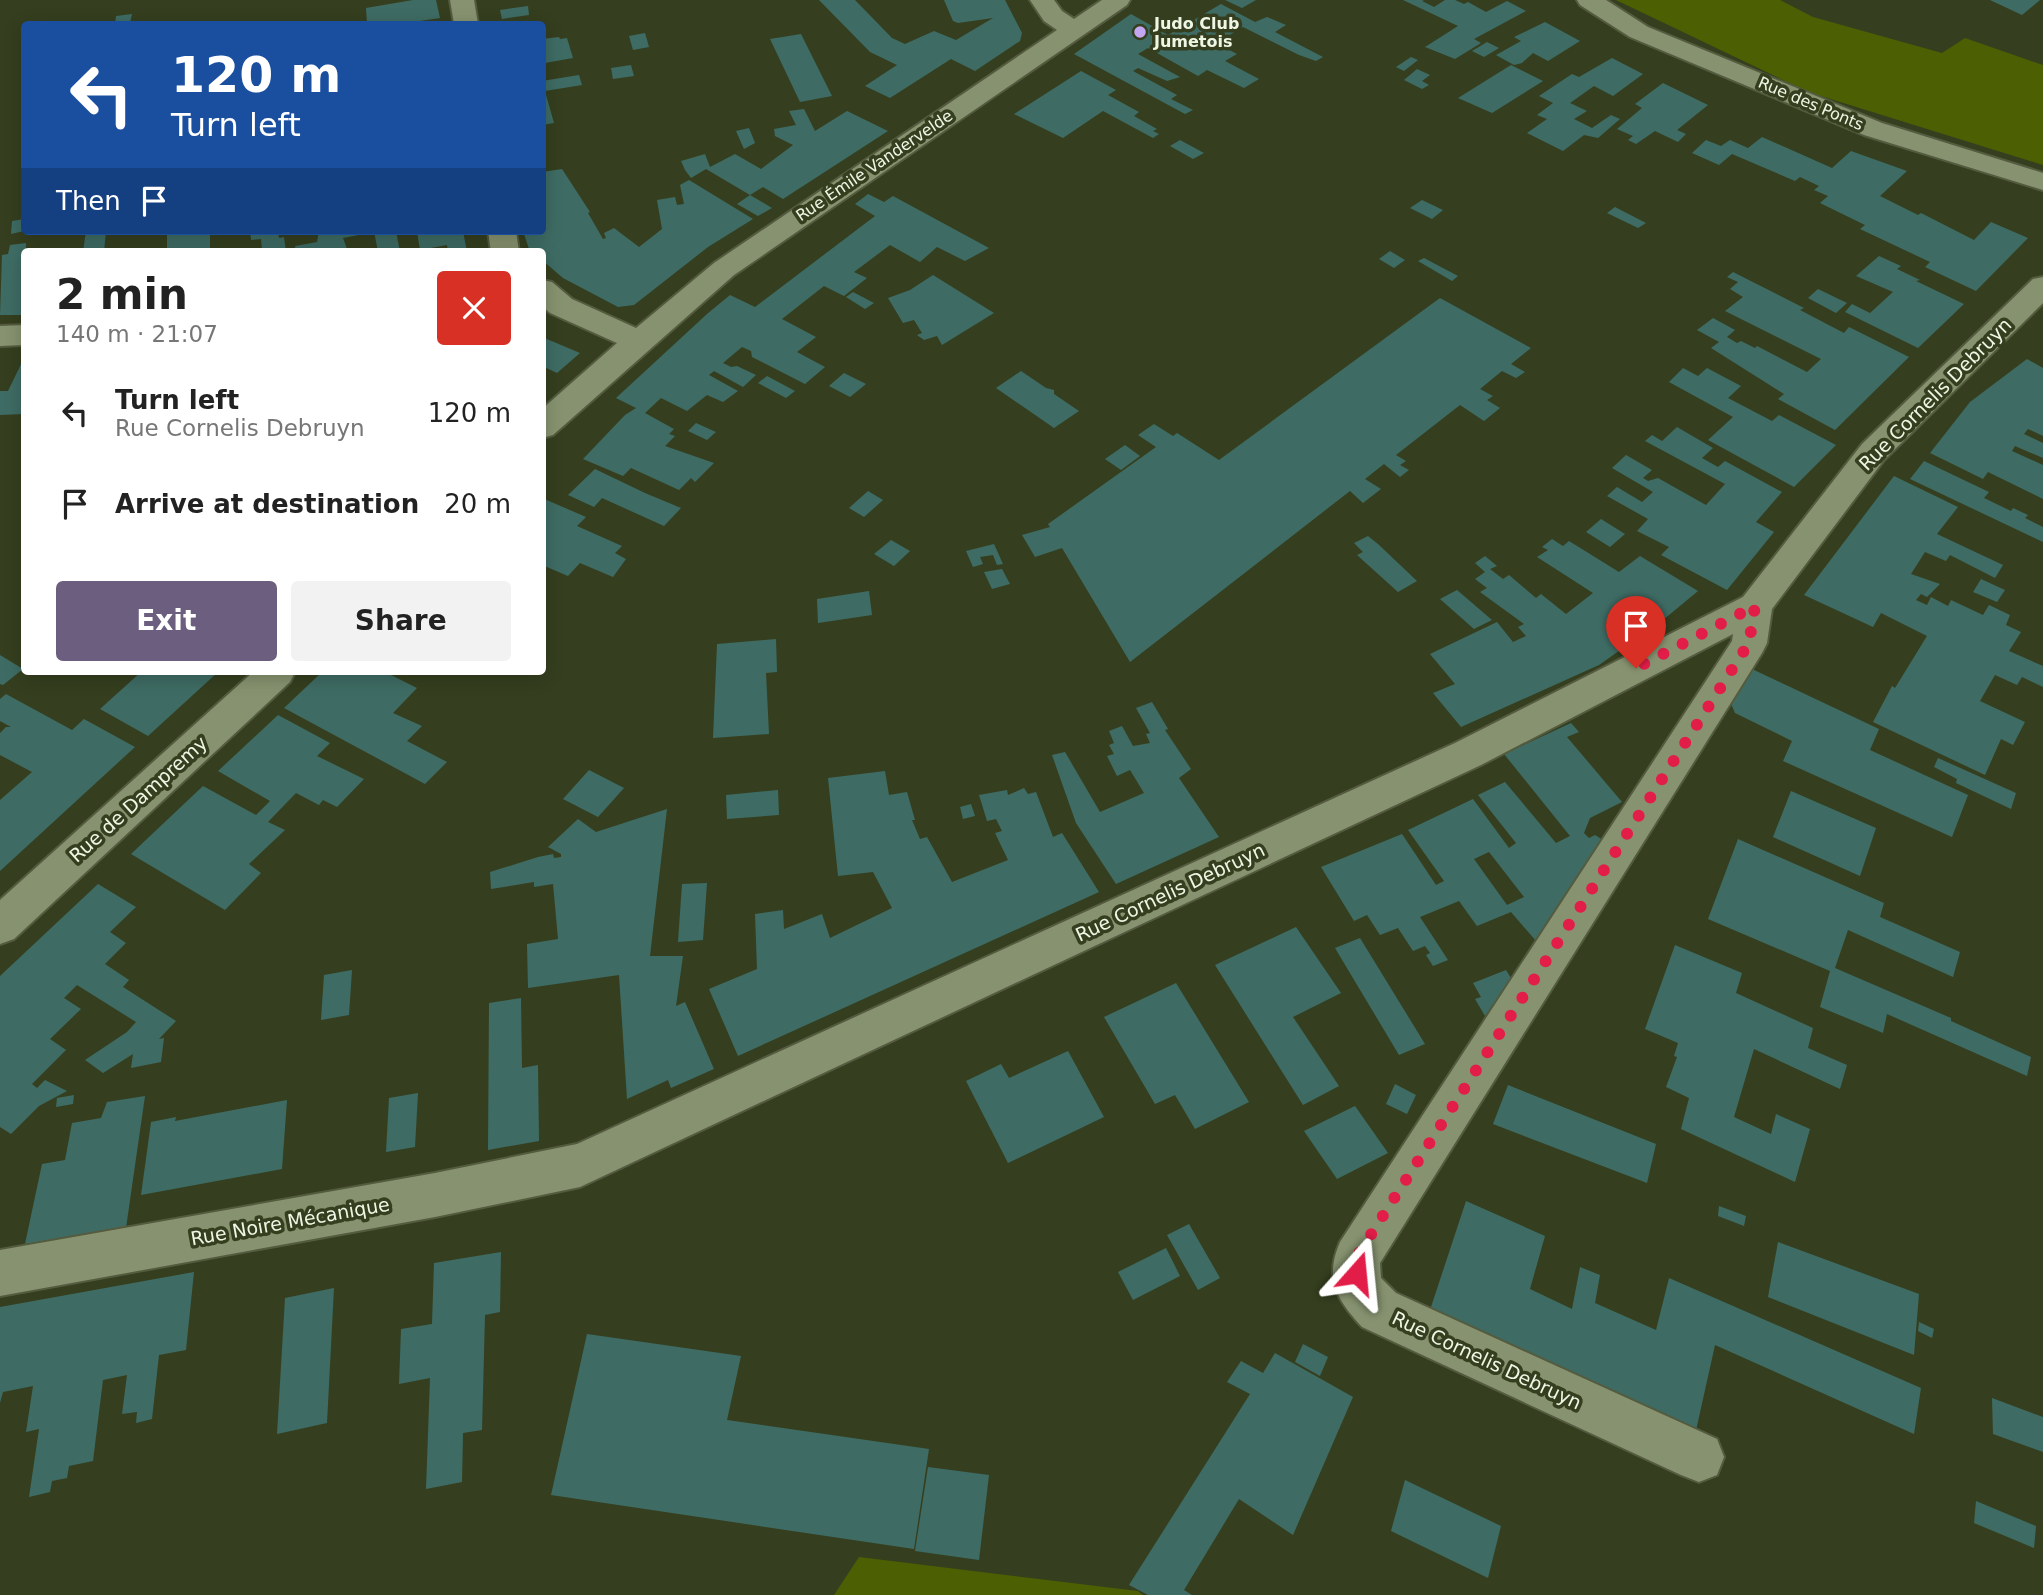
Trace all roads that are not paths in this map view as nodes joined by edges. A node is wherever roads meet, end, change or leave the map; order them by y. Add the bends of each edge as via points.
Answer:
1 (462, 0) edge
2 (1042, 0) edge
3 (1118, 0) edge
4 (1588, 0) edge
5 (466, 21) edge
6 (1074, 30) junction
7 (2043, 182) edge
8 (2043, 286) edge
9 (549, 301) edge
10 (21, 335) edge
11 (0, 336) edge
12 (638, 341) junction
13 (546, 423) edge
14 (1755, 606) junction
15 (274, 675) edge
16 (0, 926) edge
17 (580, 1165) joint
18 (0, 1273) edge
19 (1699, 1457) dead end

1 - 5 street
2 - 6 street via 1053,16
3 - 6 street, Rue Émile Vandervelde
4 - 7 street, Rue des Ponts via 1639,32 1873,129
6 - 12 street, Rue Émile Vandervelde via 735,261
8 - 14 street, Rue Cornelis Debruyn via 1872,452
9 - 12 street
10 - 11 street
12 - 13 street
14 - 17 street, Rue Cornelis Debruyn via 1468,754
14 - 19 street, Rue Cornelis Debruyn via 1749,643 1356,1258 1358,1288 1379,1310
15 - 16 street, Rue de Dampremy
17 - 18 street, Rue Noire Mécanique

